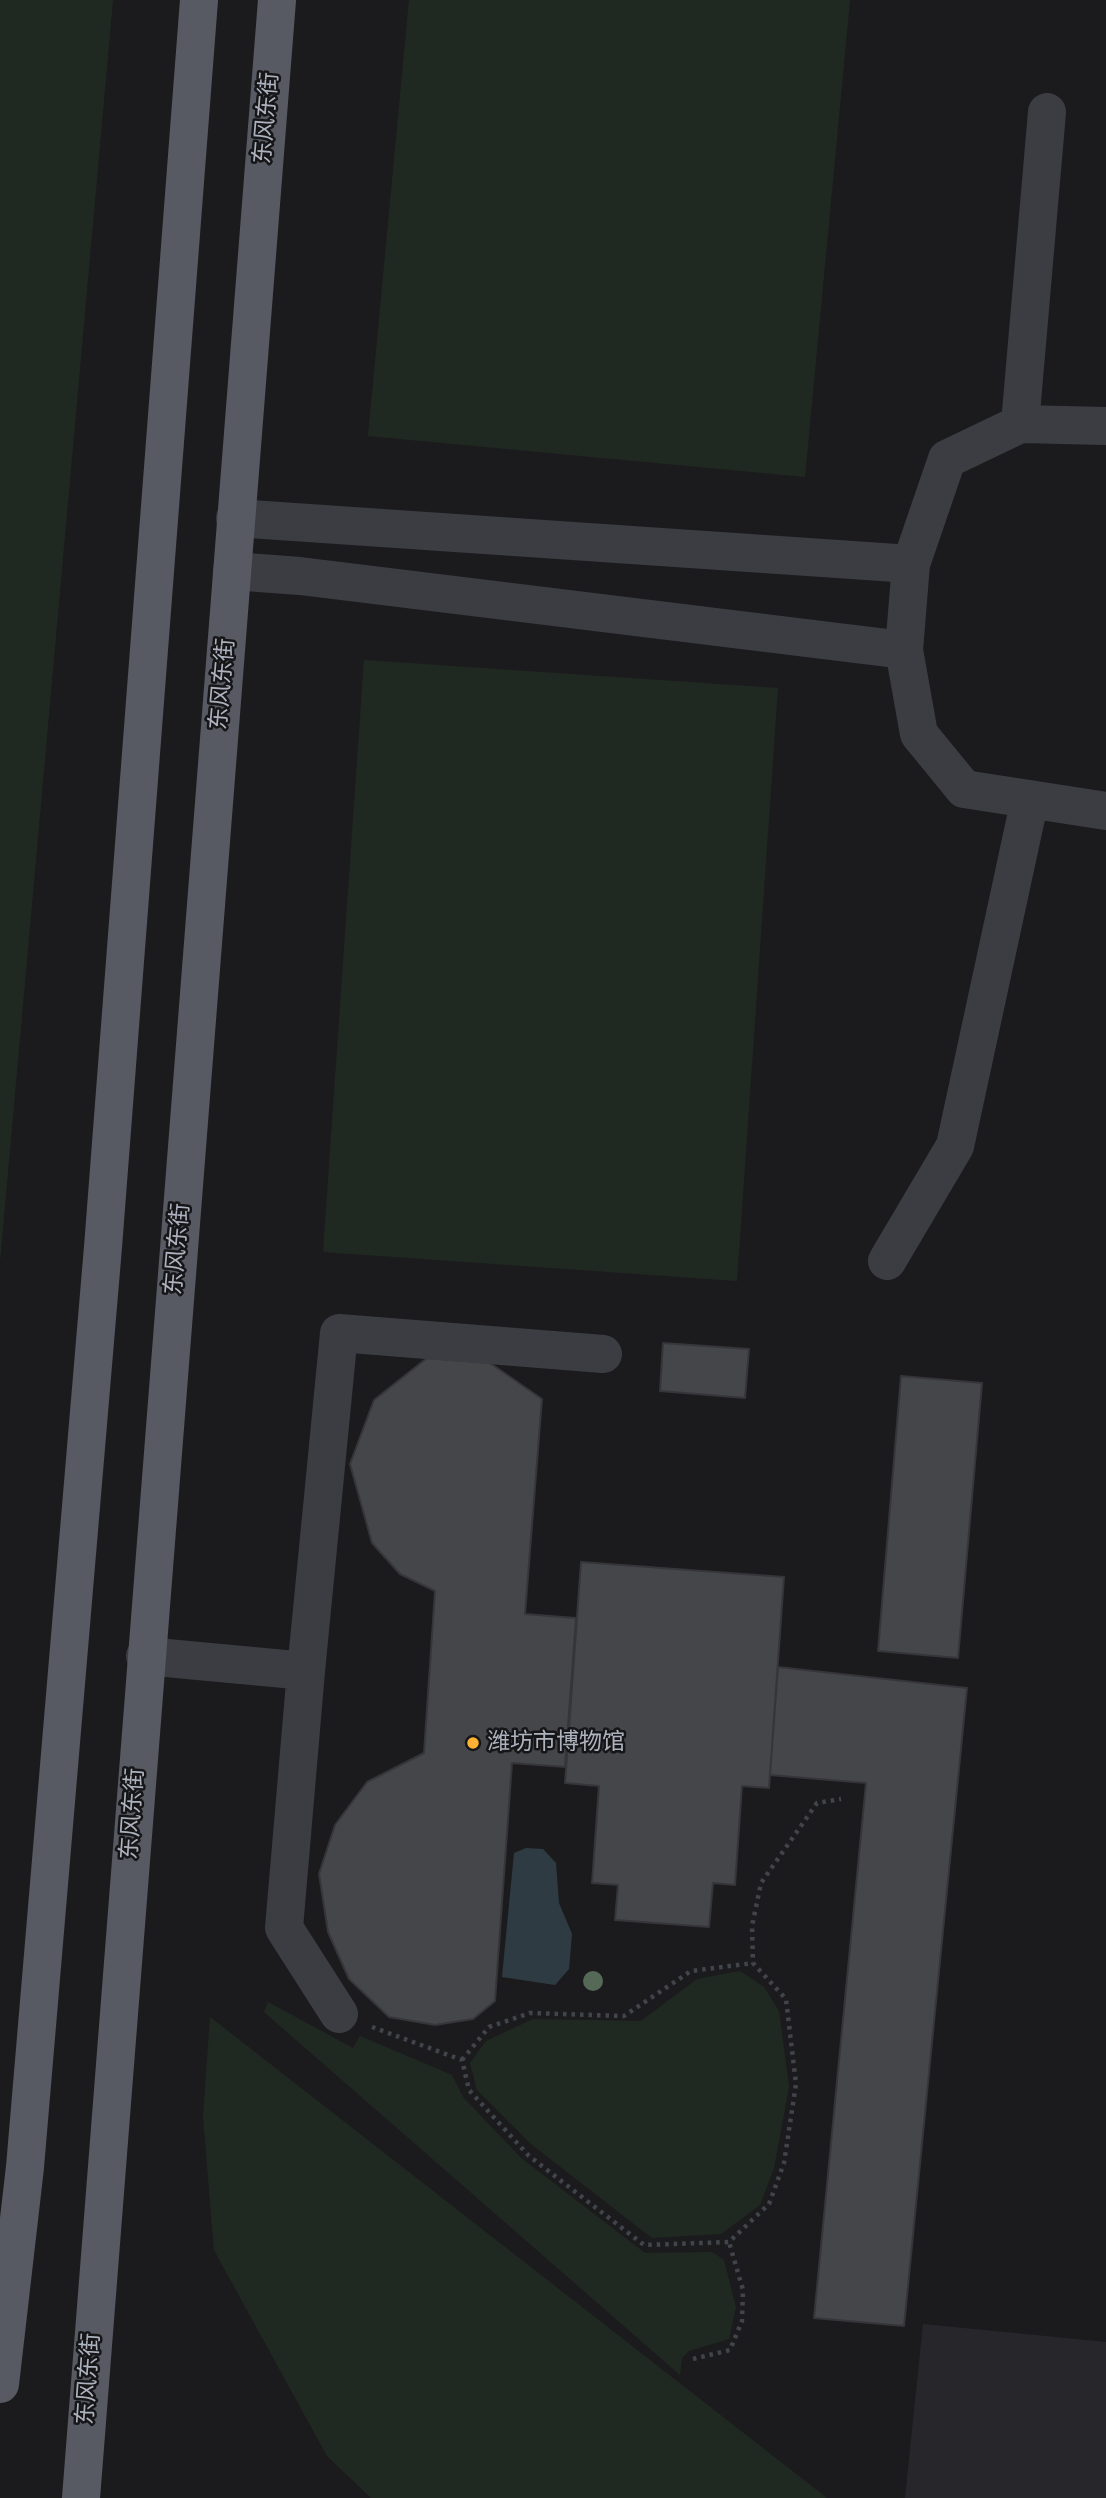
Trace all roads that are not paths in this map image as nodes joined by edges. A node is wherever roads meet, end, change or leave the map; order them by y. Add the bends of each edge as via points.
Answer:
1 (200, 0) edge
2 (277, 0) edge
3 (1047, 112) dead end
4 (1020, 424) junction
5 (1106, 426) edge
6 (235, 518) junction
7 (911, 564) junction
8 (232, 571) junction
9 (904, 650) junction
10 (1030, 799) junction
11 (1106, 811) edge
12 (887, 1261) dead end
13 (603, 1354) dead end
14 (145, 1656) junction
15 (306, 1671) junction
16 (339, 2014) road end
17 (0, 2384) edge
18 (81, 2498) edge

1 - 17 main road via 101,1275 24,2167
2 - 6 main road, 东风东街
3 - 4 street
4 - 5 street
4 - 7 street via 947,459
6 - 7 street
6 - 8 main road, 东风东街
7 - 9 street
8 - 9 street
8 - 14 main road, 东风东街
9 - 10 street via 919,734 964,789
10 - 11 street
10 - 12 street via 955,1146
13 - 15 street via 340,1333
14 - 15 street
14 - 18 main road, 东风东街
15 - 16 street via 284,1928

